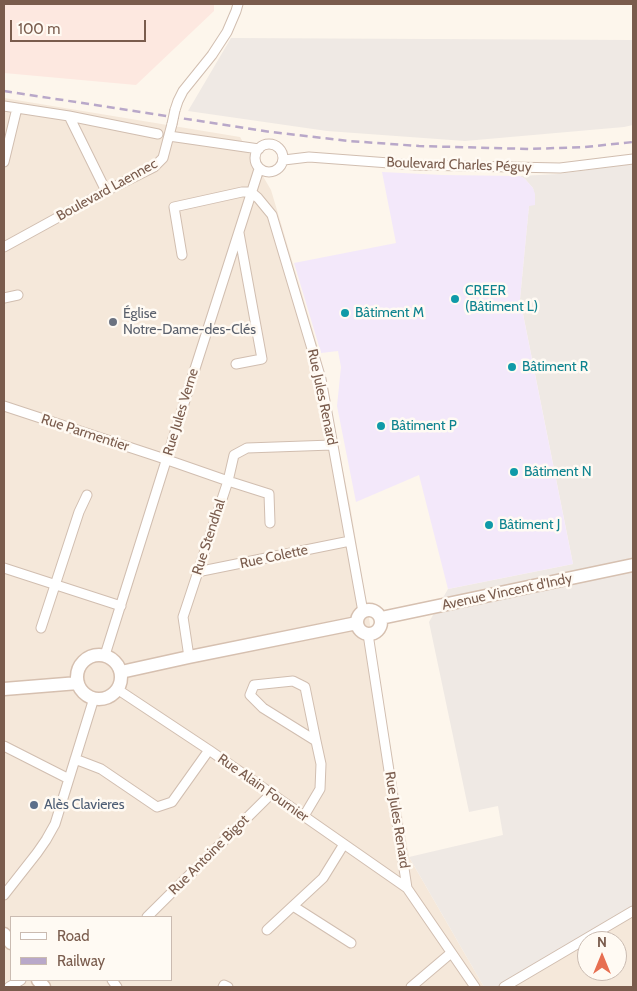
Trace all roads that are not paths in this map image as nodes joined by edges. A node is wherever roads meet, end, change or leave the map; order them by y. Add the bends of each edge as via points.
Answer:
1 (238, 4) edge
2 (4, 106) edge
3 (18, 108) junction
4 (69, 116) junction
5 (158, 134) dead end
6 (169, 136) junction
7 (258, 149) junction
8 (633, 159) edge
9 (284, 160) junction
10 (4, 162) edge
11 (259, 169) junction
12 (106, 191) junction
13 (251, 192) junction
14 (239, 230) junction
15 (4, 247) edge
16 (182, 255) dead end
17 (18, 295) dead end
18 (4, 298) edge
19 (236, 364) dead end
20 (4, 406) edge
21 (332, 445) junction
22 (166, 460) junction
23 (228, 481) junction
24 (87, 494) dead end
25 (270, 523) dead end
26 (350, 541) junction
27 (633, 565) edge
28 (4, 568) edge
29 (197, 572) junction
30 (55, 585) junction
31 (121, 606) junction
32 (360, 618) junction
33 (380, 618) junction
34 (41, 628) dead end
35 (368, 634) junction
36 (105, 656) junction
37 (189, 657) junction
38 (120, 672) junction
39 (77, 679) junction
40 (4, 681) edge
41 (4, 689) edge
42 (117, 689) junction
43 (94, 698) junction
44 (316, 741) junction
45 (4, 746) edge
46 (209, 750) junction
47 (75, 760) junction
48 (69, 779) junction
49 (271, 794) junction
50 (304, 816) junction
51 (344, 844) junction
52 (407, 888) junction
53 (4, 895) edge
54 (293, 906) junction
55 (633, 911) edge
56 (147, 916) edge
57 (267, 930) dead end
58 (351, 943) dead end
59 (451, 953) junction
60 (223, 987) edge
61 (228, 987) edge
62 (411, 987) edge
63 (475, 987) edge
64 (504, 987) edge

1 - 6 street, Boulevard Laennec, bridge via 227,32 178,100
2 - 3 street
3 - 4 street
3 - 10 street
4 - 5 street
4 - 12 street
6 - 7 street
6 - 12 street, Boulevard Laennec via 163,158 154,166
7 - 9 street via 272,144 283,153
7 - 11 street via 255,159
8 - 9 street, Boulevard Charles Péguy via 560,168 416,165 310,157
9 - 11 street via 281,168 274,172 266,173
11 - 13 street, Rue Jules Verne
12 - 15 street, Boulevard Laennec
13 - 14 street, Rue Jules Verne
13 - 16 street via 174,207
13 - 21 street, Rue Jules Renard via 272,215 321,379
14 - 19 street via 262,359
14 - 22 street, Rue Jules Verne
17 - 18 street
20 - 22 street, Rue Parmentier
21 - 23 street via 248,448 234,455
21 - 26 street, Rue Jules Renard
22 - 23 street, Rue Stendhal
22 - 31 street, Rue Jules Verne
23 - 25 street via 269,494
23 - 29 street, Rue Stendhal
24 - 30 street
26 - 29 street, Rue Colette
26 - 32 street, Rue Jules Renard
27 - 33 street, Avenue Vincent d'Indy
28 - 30 street
29 - 37 street, Rue Stendhal via 183,617
30 - 31 street
30 - 34 street
31 - 36 street, Rue Jules Verne
32 - 33 street via 368,610
32 - 35 street via 359,628
32 - 37 street
33 - 35 street via 377,632
35 - 52 street, Rue Jules Renard
36 - 38 street via 118,665
36 - 39 street via 98,654 83,661
37 - 38 street
38 - 42 street
39 - 40 street
39 - 41 street
39 - 43 street via 81,690
42 - 43 street via 107,697
42 - 46 street, Rue Alain Fournier
43 - 47 street
44 - 44 street via 305,687 293,681 254,685 250,695 263,708
44 - 50 street via 321,764 320,788
45 - 48 street
46 - 47 street via 172,802 157,807 101,769
46 - 49 street, Rue Alain Fournier
47 - 48 street
48 - 53 street via 55,824
49 - 50 street, Rue Alain Fournier
49 - 56 street, Rue Antoine Bigot
50 - 51 street, Rue Alain Fournier
51 - 52 street, Rue Alain Fournier
51 - 54 street via 323,878
52 - 59 street, Rue Jules Renard
54 - 57 street
54 - 58 street
55 - 64 street
59 - 62 street
59 - 63 street, Rue Jules Renard
60 - 61 street

